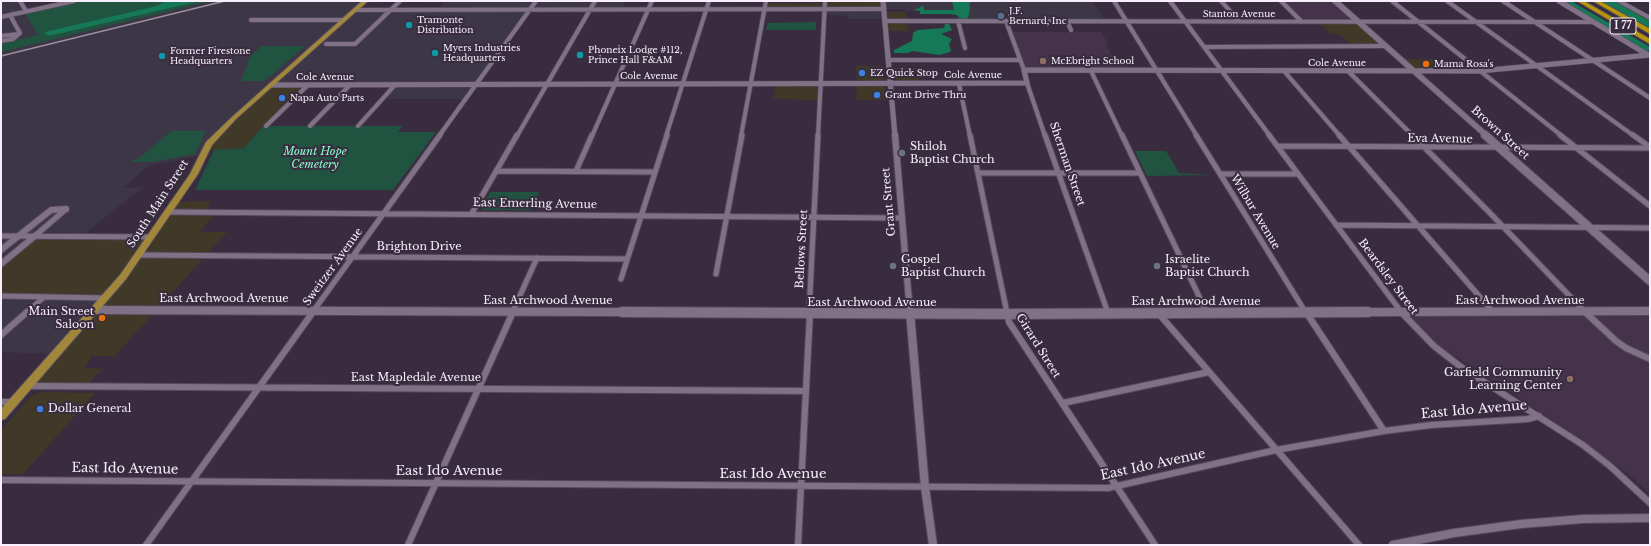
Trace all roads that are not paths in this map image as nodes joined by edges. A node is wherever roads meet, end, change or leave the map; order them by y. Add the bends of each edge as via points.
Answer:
1 (20, 1) edge
2 (74, 1) edge
3 (365, 1) edge
4 (400, 1) edge
5 (536, 1) edge
6 (595, 1) edge
7 (652, 1) edge
8 (709, 1) edge
9 (766, 1) edge
10 (825, 1) edge
11 (883, 1) edge
12 (1114, 1) edge
13 (1170, 1) edge
14 (1221, 1) edge
15 (1281, 1) edge
16 (1335, 1) edge
17 (1392, 1) edge
18 (1447, 1) edge
19 (1503, 1) edge
20 (1559, 1) edge
21 (1580, 1) edge
22 (1596, 1) edge
23 (1619, 1) edge
24 (590, 9) junction
25 (649, 9) junction
26 (707, 9) junction
27 (765, 9) junction
28 (825, 9) junction
29 (884, 9) junction
30 (354, 10) junction
31 (391, 10) junction
32 (530, 10) junction
33 (26, 11) junction
34 (13, 14) junction
35 (1, 18) edge
36 (1650, 18) edge
37 (251, 20) dead end
38 (343, 20) junction
39 (885, 21) junction
40 (958, 21) junction
41 (1006, 21) junction
42 (1067, 21) junction
43 (1127, 22) junction
44 (1185, 22) junction
45 (1239, 22) junction
46 (1302, 22) junction
47 (1358, 22) junction
48 (1418, 22) junction
49 (1476, 22) junction
50 (1534, 22) junction
51 (1594, 22) junction
52 (1071, 30) dead end
53 (1650, 32) edge
54 (19, 34) junction
55 (1, 36) edge
56 (1, 41) edge
57 (1650, 42) edge
58 (317, 44) junction
59 (1386, 46) junction
60 (1204, 47) junction
61 (965, 48) dead end
62 (1649, 55) edge
63 (888, 60) junction
64 (1019, 60) junction
65 (1592, 60) junction
66 (1537, 66) junction
67 (1024, 70) junction
68 (1091, 70) junction
69 (1157, 70) junction
70 (1222, 71) junction
71 (1284, 71) junction
72 (1348, 71) junction
73 (1414, 71) junction
74 (1479, 71) junction
75 (821, 83) junction
76 (890, 83) junction
77 (1028, 83) junction
78 (476, 84) junction
79 (547, 84) junction
80 (615, 84) junction
81 (684, 84) junction
82 (752, 84) junction
83 (959, 84) junction
84 (271, 85) junction
85 (308, 85) junction
86 (350, 85) junction
87 (395, 85) junction
88 (1650, 98) edge
89 (266, 126) dead end
90 (310, 126) dead end
91 (358, 126) dead end
92 (1278, 146) junction
93 (1351, 147) junction
94 (1424, 148) junction
95 (1500, 148) junction
96 (1577, 148) junction
97 (1650, 148) edge
98 (497, 171) junction
99 (576, 171) junction
100 (655, 172) junction
101 (978, 173) junction
102 (1059, 173) junction
103 (1140, 174) junction
104 (1220, 174) junction
105 (1298, 174) junction
106 (1650, 206) edge
107 (66, 210) joint
108 (169, 212) junction
109 (384, 213) junction
110 (472, 213) junction
111 (641, 215) junction
112 (726, 216) junction
113 (813, 217) junction
114 (901, 218) junction
115 (1336, 225) junction
116 (1420, 226) junction
117 (1503, 227) junction
118 (1590, 228) junction
119 (1650, 228) edge
120 (19, 235) junction
121 (36, 235) junction
122 (1, 236) edge
123 (152, 237) junction
124 (1, 250) edge
125 (140, 255) junction
126 (353, 256) junction
127 (536, 258) junction
128 (627, 259) junction
129 (1, 264) edge
130 (716, 274) dead end
131 (621, 279) dead end
132 (1650, 281) edge
133 (1, 296) edge
134 (44, 297) junction
135 (105, 298) junction
136 (94, 310) junction
137 (313, 311) junction
138 (1650, 311) edge
139 (512, 312) junction
140 (1401, 312) junction
141 (1493, 312) junction
142 (1585, 312) junction
143 (1158, 313) junction
144 (1207, 313) junction
145 (1306, 313) junction
146 (809, 314) junction
147 (909, 314) junction
148 (1007, 314) junction
149 (1108, 314) junction
150 (1, 335) edge
151 (1650, 359) edge
152 (1209, 372) junction
153 (28, 386) junction
154 (258, 387) junction
155 (479, 389) junction
156 (805, 391) junction
157 (1, 402) edge
158 (14, 402) junction
159 (1063, 403) junction
160 (1, 416) edge
161 (1538, 416) junction
162 (1384, 430) junction
163 (1276, 450) junction
164 (1, 480) edge
165 (191, 482) junction
166 (436, 483) junction
167 (801, 486) junction
168 (1117, 486) junction
169 (925, 487) junction
170 (1650, 503) edge
171 (1650, 518) edge
172 (146, 545) edge
173 (408, 545) edge
174 (798, 545) edge
175 (933, 545) edge
176 (1155, 545) edge
177 (1359, 545) edge
178 (1394, 545) edge

1 - 33 street
2 - 33 street
3 - 30 main road, South Main Street
4 - 31 street
5 - 32 street, Sweitzer Avenue
6 - 24 street
7 - 25 street
8 - 26 street
9 - 27 street
10 - 28 street, Bellows Street
11 - 29 street, Grant Street
12 - 43 street, Wilbur Avenue
13 - 44 street, Beardsley Street
14 - 45 street
15 - 46 street
16 - 47 main road, Brown Street
17 - 48 street
18 - 49 street
19 - 50 street
20 - 51 street
21 - 57 highway, I 77
22 - 53 highway, I 77
23 - 36 street
24 - 25 street
24 - 32 street
24 - 79 street
25 - 26 street
25 - 80 street
26 - 27 street
26 - 81 street
27 - 28 street
27 - 82 street
28 - 29 street
28 - 75 street, Bellows Street
29 - 39 street, Grant Street
30 - 31 street
30 - 38 main road, South Main Street
31 - 32 street
31 - 58 street via 355,44
32 - 78 street, Sweitzer Avenue
33 - 34 street
34 - 35 street
34 - 54 street via 11,17
37 - 38 street
38 - 58 main road, South Main Street
39 - 40 street, Stanton Avenue
39 - 63 street, Grant Street
40 - 41 street, Stanton Avenue
40 - 61 street
41 - 42 street, Stanton Avenue
41 - 64 street, Sherman Street
42 - 43 street, Stanton Avenue
42 - 52 street
43 - 44 street, Stanton Avenue
43 - 69 street, Wilbur Avenue
44 - 45 street, Stanton Avenue
44 - 60 street, Beardsley Street
45 - 46 street, Stanton Avenue
46 - 47 street, Stanton Avenue
47 - 48 street, Stanton Avenue
47 - 59 main road, Brown Street
48 - 49 street, Stanton Avenue
48 - 74 street
49 - 50 street, Stanton Avenue
49 - 66 street
50 - 51 street, Stanton Avenue
50 - 65 street
51 - 62 street
54 - 55 street
54 - 56 street via 13,39
58 - 84 main road, South Main Street
59 - 60 street
59 - 73 main road, Brown Street
60 - 70 street, Beardsley Street
62 - 65 street, Cole Avenue
63 - 64 street
63 - 76 street, Grant Street
64 - 67 street, Sherman Street
65 - 66 street, Cole Avenue
65 - 88 street
66 - 74 street, Cole Avenue
66 - 97 street
67 - 68 street, Cole Avenue
67 - 77 street, Sherman Street
68 - 69 street, Cole Avenue
68 - 103 street
69 - 70 street, Cole Avenue
69 - 104 street, Wilbur Avenue
70 - 71 street, Cole Avenue
70 - 92 street, Beardsley Street
71 - 72 street, Cole Avenue
71 - 93 street
72 - 73 street, Cole Avenue
72 - 94 street
73 - 74 street, Cole Avenue
73 - 95 main road, Brown Street
74 - 96 street
75 - 76 street, Cole Avenue
75 - 82 street, Cole Avenue
75 - 113 street, Bellows Street
76 - 83 street, Cole Avenue
76 - 114 street, Grant Street
77 - 83 street, Cole Avenue
77 - 102 street, Sherman Street
78 - 79 street, Cole Avenue
78 - 87 street, Cole Avenue
78 - 109 street, Sweitzer Avenue
79 - 80 street, Cole Avenue
79 - 98 street
80 - 81 street, Cole Avenue
80 - 99 street
81 - 82 street, Cole Avenue
81 - 100 street
82 - 112 street
83 - 101 street, Girard Street
84 - 85 street, Cole Avenue
84 - 108 main road, South Main Street via 208,144 194,174
85 - 86 street, Cole Avenue
85 - 89 street
86 - 87 street, Cole Avenue
86 - 90 street
87 - 91 street
92 - 93 street, Eva Avenue
92 - 105 street, Beardsley Street
93 - 94 street, Eva Avenue
93 - 116 street
94 - 95 street, Eva Avenue
94 - 117 street
95 - 96 street, Eva Avenue
95 - 118 main road, Brown Street
96 - 97 street, Eva Avenue
96 - 106 street
98 - 99 street
98 - 110 street
99 - 100 street
100 - 111 street
101 - 102 street
101 - 148 street, Girard Street
102 - 103 street
102 - 149 street, Sherman Street
103 - 144 street
104 - 105 street
104 - 145 street, Wilbur Avenue
105 - 115 street, Beardsley Street
107 - 120 street via 51,210
107 - 121 street
108 - 109 street, East Emerling Avenue
108 - 123 main road, South Main Street
109 - 110 street, East Emerling Avenue
109 - 126 street, Sweitzer Avenue
110 - 111 street, East Emerling Avenue
111 - 112 street, East Emerling Avenue
111 - 128 street
112 - 113 street, East Emerling Avenue
112 - 130 street
113 - 114 street, East Emerling Avenue
113 - 146 street, Bellows Street
114 - 147 street, Grant Street
115 - 116 street
115 - 140 street, Beardsley Street
116 - 117 street
116 - 141 street
117 - 118 street
117 - 142 street
118 - 119 street
118 - 132 main road, Brown Street
120 - 121 street
120 - 122 street
120 - 124 street
121 - 123 street
121 - 129 street
123 - 125 main road, South Main Street
125 - 126 street, Brighton Drive
125 - 135 main road, South Main Street
126 - 127 street, Brighton Drive
126 - 137 street, Sweitzer Avenue
127 - 128 street, Brighton Drive
127 - 139 street
128 - 131 street
133 - 134 street
134 - 135 street
134 - 150 street
135 - 136 main road, South Main Street
136 - 137 main road, East Archwood Avenue
136 - 153 main road, South Main Street
137 - 139 main road, East Archwood Avenue
137 - 154 street, Sweitzer Avenue
138 - 142 main road, East Archwood Avenue
139 - 146 main road, East Archwood Avenue
139 - 155 street
140 - 141 main road, East Archwood Avenue
140 - 145 main road, East Archwood Avenue
140 - 161 street, Beardsley Street via 1449,358
141 - 142 main road, East Archwood Avenue
142 - 151 street via 1616,341
143 - 144 main road, East Archwood Avenue
143 - 149 main road, East Archwood Avenue
143 - 152 street
144 - 145 main road, East Archwood Avenue
145 - 162 street, Wilbur Avenue
146 - 147 main road, East Archwood Avenue
146 - 156 street, Bellows Street
147 - 148 main road, East Archwood Avenue
147 - 169 street, Grant Street
148 - 149 main road, East Archwood Avenue
148 - 159 street, Girard Street via 1009,322
152 - 159 street
152 - 163 street
153 - 154 street, East Mapledale Avenue
153 - 158 main road, South Main Street
154 - 155 street, East Mapledale Avenue
154 - 165 street, Sweitzer Avenue
155 - 156 street, East Mapledale Avenue
155 - 166 street
156 - 167 street, Bellows Street
157 - 158 street
158 - 160 main road, South Main Street
159 - 168 street, Girard Street
161 - 162 street, East Ido Avenue via 1528,419
161 - 170 street, Beardsley Street via 1583,445
162 - 163 street, East Ido Avenue
163 - 168 street, East Ido Avenue
163 - 177 street
164 - 165 street, East Ido Avenue
165 - 166 street, East Ido Avenue
165 - 172 street, Sweitzer Avenue
166 - 167 street, East Ido Avenue
166 - 173 street
167 - 169 street, East Ido Avenue
167 - 174 street, Bellows Street
168 - 169 street, East Ido Avenue via 1097,489
168 - 176 street, Girard Street
169 - 175 street, Grant Street
171 - 178 street via 1583,519 1521,524 1454,533

